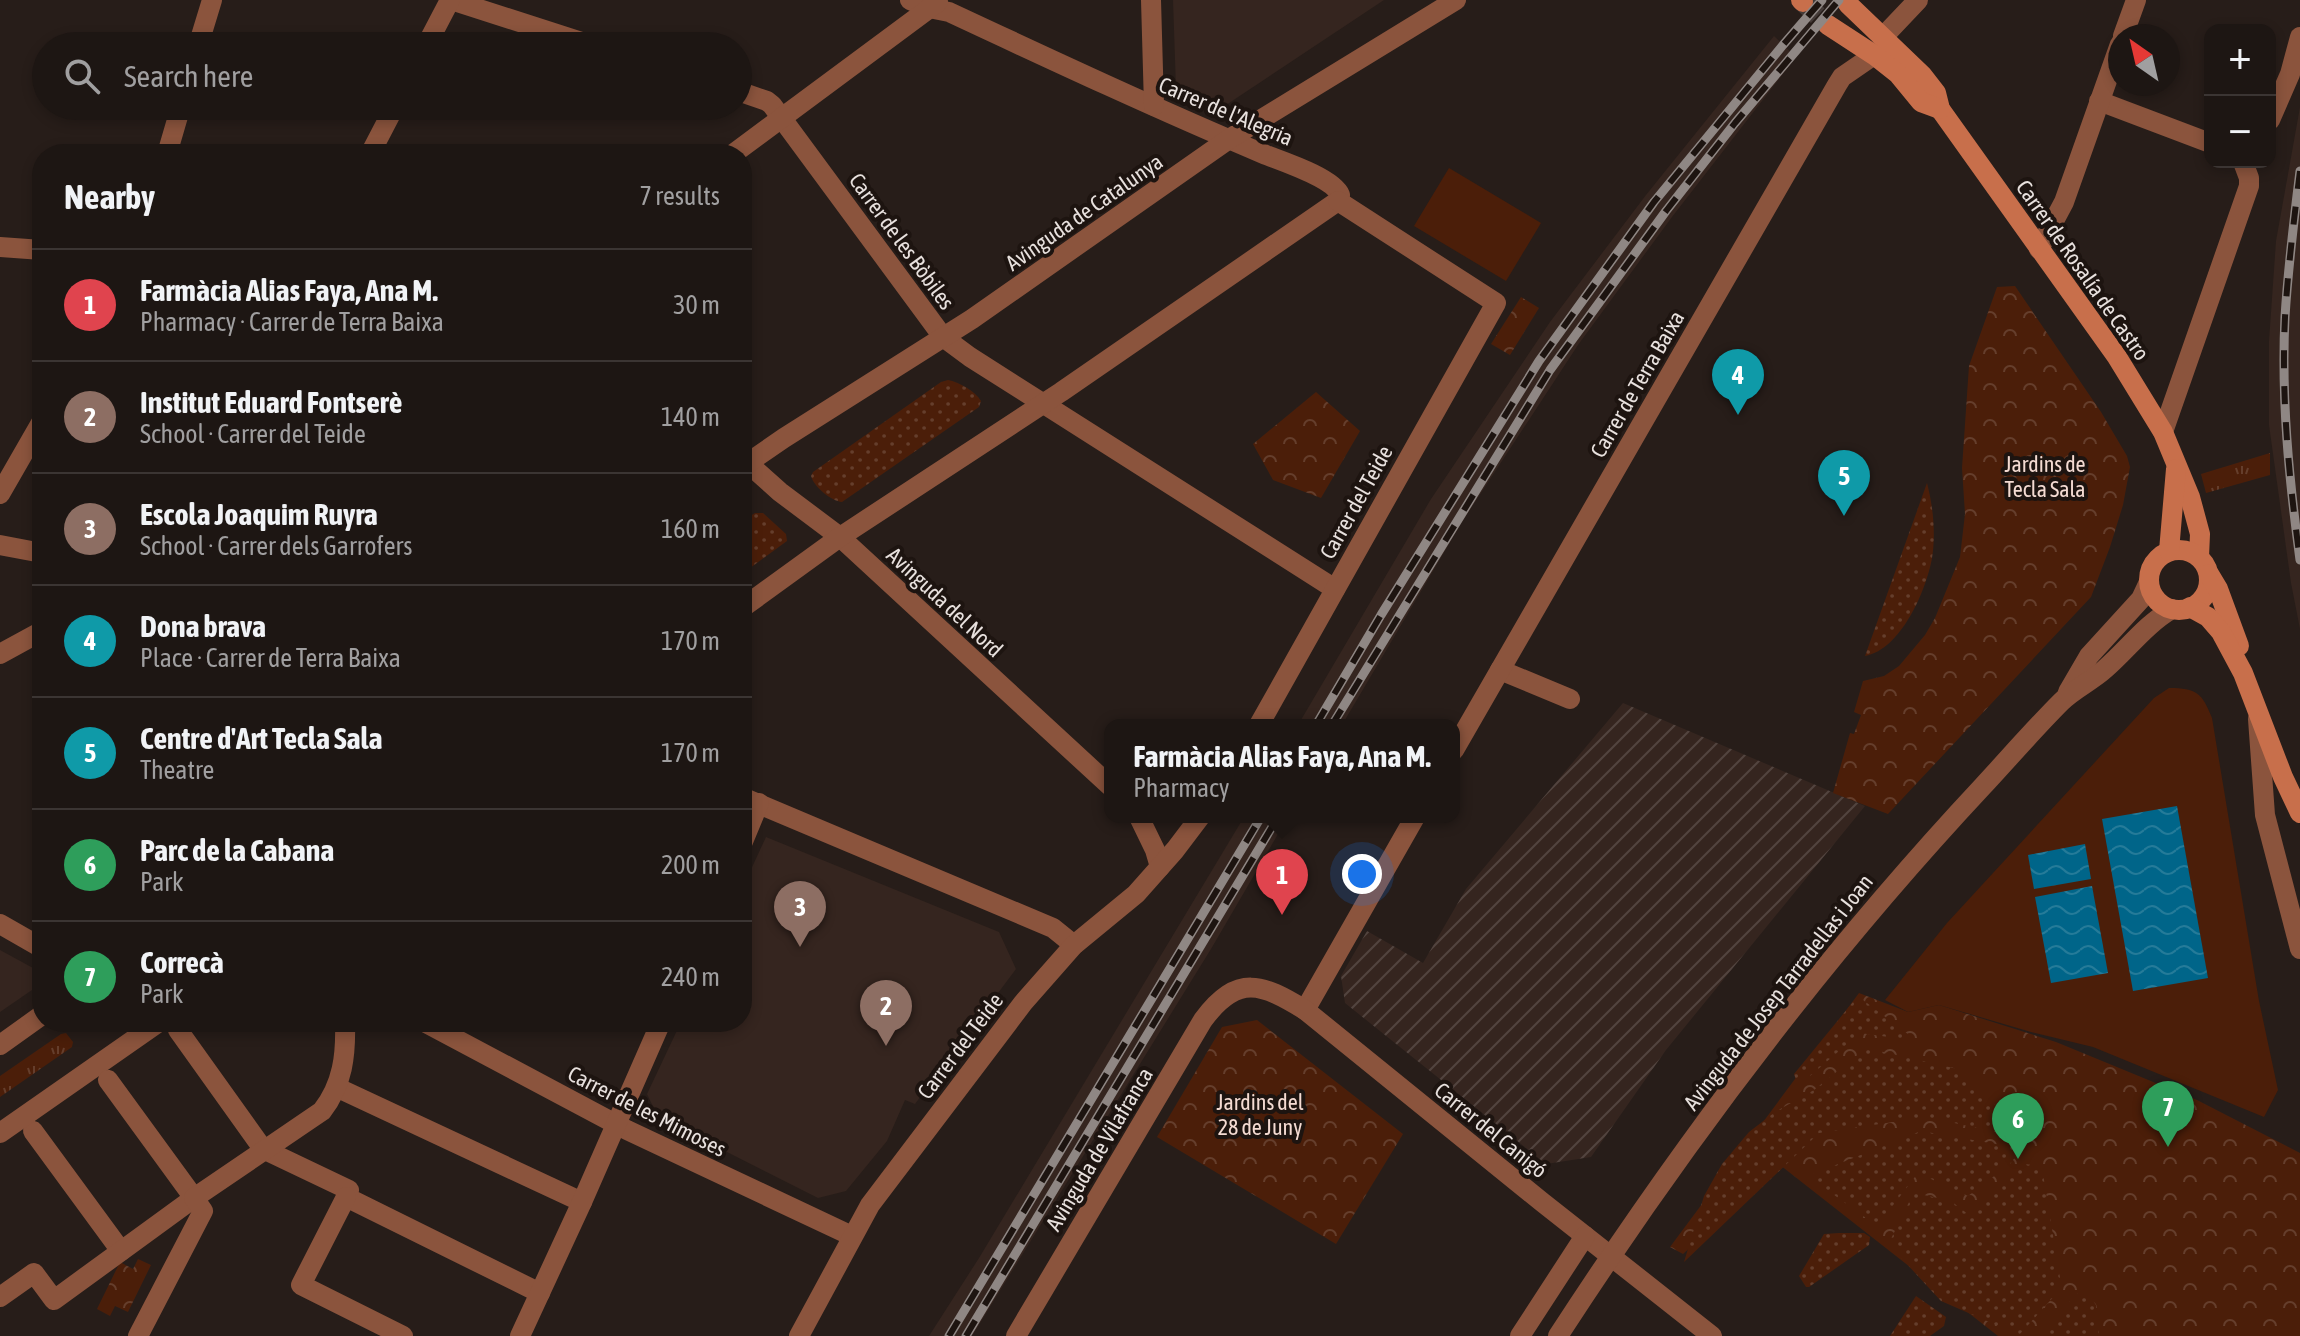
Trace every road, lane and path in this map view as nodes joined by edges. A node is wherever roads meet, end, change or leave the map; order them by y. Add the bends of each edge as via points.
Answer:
1 (212, 0) edge
2 (450, 0) edge
3 (1151, 0) edge
4 (1456, 0) edge
5 (1918, 0) edge
6 (2136, 0) edge
7 (927, 3) edge
8 (1848, 4) dead end
9 (2127, 24) edge
10 (1828, 25) tunnel mouth
11 (202, 32) edge
12 (433, 32) edge
13 (550, 32) edge
14 (2300, 37) edge
15 (1878, 46) junction
16 (2108, 77) edge
17 (752, 96) edge
18 (2099, 101) junction
19 (1154, 106) junction
20 (2276, 106) edge
21 (782, 118) junction
22 (177, 120) edge
23 (388, 120) edge
24 (1229, 139) junction
25 (2204, 141) edge
26 (170, 144) edge
27 (375, 144) edge
28 (747, 144) edge
29 (2245, 168) edge
30 (1338, 201) junction
31 (0, 247) edge
32 (32, 249) edge
33 (2039, 249) junction
34 (1496, 303) joint
35 (943, 337) junction
36 (1044, 404) junction
37 (2163, 432) junction
38 (32, 438) edge
39 (752, 458) edge
40 (2176, 466) junction
41 (752, 469) edge
42 (0, 494) edge
43 (840, 537) junction
44 (0, 545) edge
45 (32, 551) edge
46 (2169, 551) junction
47 (2204, 566) junction
48 (2149, 582) junction
49 (1335, 589) junction
50 (752, 601) edge
51 (2181, 608) junction
52 (32, 636) edge
53 (0, 654) edge
54 (1500, 670) junction
55 (2243, 673) junction
56 (1570, 699) dead end
57 (2064, 699) junction
58 (2258, 712) junction
59 (1262, 719) edge
60 (1460, 740) edge
61 (1104, 780) edge
62 (752, 801) edge
63 (2300, 813) edge
64 (1142, 823) edge
65 (1195, 823) edge
66 (1412, 823) edge
67 (1160, 867) junction
68 (0, 924) edge
69 (32, 942) edge
70 (1074, 945) junction
71 (2300, 949) edge
72 (1230, 993) joint
73 (1305, 1010) junction
74 (32, 1022) edge
75 (159, 1032) edge
76 (173, 1032) edge
77 (345, 1032) edge
78 (443, 1032) edge
79 (657, 1032) edge
80 (0, 1045) edge
81 (108, 1080) dead end
82 (338, 1088) junction
83 (616, 1123) junction
84 (33, 1131) dead end
85 (0, 1133) edge
86 (263, 1149) junction
87 (346, 1197) junction
88 (194, 1198) junction
89 (582, 1202) junction
90 (852, 1236) junction
91 (1585, 1236) junction
92 (121, 1251) junction
93 (1611, 1256) junction
94 (540, 1293) junction
95 (0, 1297) edge
96 (138, 1336) edge
97 (403, 1336) edge
98 (520, 1336) edge
99 (799, 1336) edge
100 (1016, 1336) edge
101 (1520, 1336) edge
102 (1558, 1336) edge
103 (1712, 1336) edge

1 - 11 street
2 - 12 street
2 - 13 street
3 - 19 street
4 - 24 street, Avinguda de Catalunya
5 - 15 street, Carrer de Terra Baixa
6 - 9 street
7 - 19 street, Carrer de l'Alegria
7 - 21 street
8 - 15 street, Carrer de Rosalía de Castro
10 - 15 street, Carrer de Rosalía de Castro
14 - 20 street
15 - 33 street, Carrer de Rosalía de Castro via 1922,75 1940,109
15 - 54 street, Carrer de Terra Baixa via 1837,85
16 - 18 street
17 - 21 street, Carrer de les Bòbiles via 767,101
18 - 25 street
18 - 33 street via 2064,202
19 - 24 street, Carrer de l'Alegria
21 - 28 street
21 - 35 street, Carrer de les Bòbiles
22 - 26 street
23 - 27 street
24 - 30 street, Carrer de l'Alegria via 1322,180 1339,191
24 - 35 street, Avinguda de Catalunya
29 - 37 street via 2249,186
30 - 34 street, Carrer de l'Alegria
30 - 36 street
31 - 32 street
33 - 37 street, Carrer de Rosalía de Castro
34 - 49 street, Carrer del Teide
35 - 36 street, Carrer de les Bòbiles
35 - 39 street, Avinguda de Catalunya
36 - 43 street
36 - 49 street, Carrer de les Bòbiles
37 - 40 street, Carrer de Rosalía de Castro
38 - 42 street
40 - 46 street, Carrer de Rosalía de Castro
40 - 47 street, Carrer de Rosalía de Castro via 2190,497
41 - 43 street, Avinguda del Nord
43 - 50 street
43 - 61 street, Avinguda del Nord
44 - 45 street
46 - 47 street via 2190,552
46 - 48 street via 2153,564
47 - 51 street via 2209,585 2205,595
47 - 55 street, Carrer de Rosalía de Castro via 2237,638
48 - 51 street via 2163,605
48 - 57 street, Avinguda de Josep Tarradellas i Joan via 2141,599 2089,656
49 - 59 street, Carrer del Teide
51 - 55 street, Carrer de Rosalía de Castro via 2208,617
51 - 57 street, Avinguda de Josep Tarradellas i Joan via 2155,619 2104,670
52 - 53 street
54 - 56 street
54 - 60 street, Carrer de Terra Baixa
55 - 58 street, Carrer de Rosalía de Castro
57 - 93 street, Avinguda de Josep Tarradellas i Joan via 1921,852 1835,954
58 - 63 street, Carrer de Rosalía de Castro
58 - 71 street, Carrer de Rosalía de Castro via 2265,815
62 - 70 street via 1053,928
64 - 67 street
65 - 67 street, Carrer del Teide
66 - 73 street
67 - 70 street, Carrer del Teide
68 - 69 street
70 - 90 street, Carrer del Teide via 1023,1003
72 - 73 street, Carrer del Canigó via 1262,988
72 - 100 street, Avinguda de Vilafranca via 1203,1020
73 - 91 street, Carrer del Canigó
74 - 80 street
75 - 85 street
76 - 86 street
77 - 82 street
78 - 83 street, Carrer de les Mimoses
79 - 83 street
81 - 88 street
82 - 86 street via 322,1111
82 - 89 street
83 - 89 street
83 - 90 street, Carrer de les Mimoses
84 - 92 street
86 - 87 street via 349,1190
86 - 88 street
87 - 94 street
87 - 97 street via 301,1285
88 - 92 street
88 - 96 street via 203,1211
89 - 94 street
90 - 99 street, Carrer del Teide
91 - 93 street, Carrer del Canigó
91 - 101 street
92 - 95 street via 54,1300 34,1273
93 - 102 street, Avinguda de Josep Tarradellas i Joan
93 - 103 street, Carrer del Canigó
94 - 98 street

